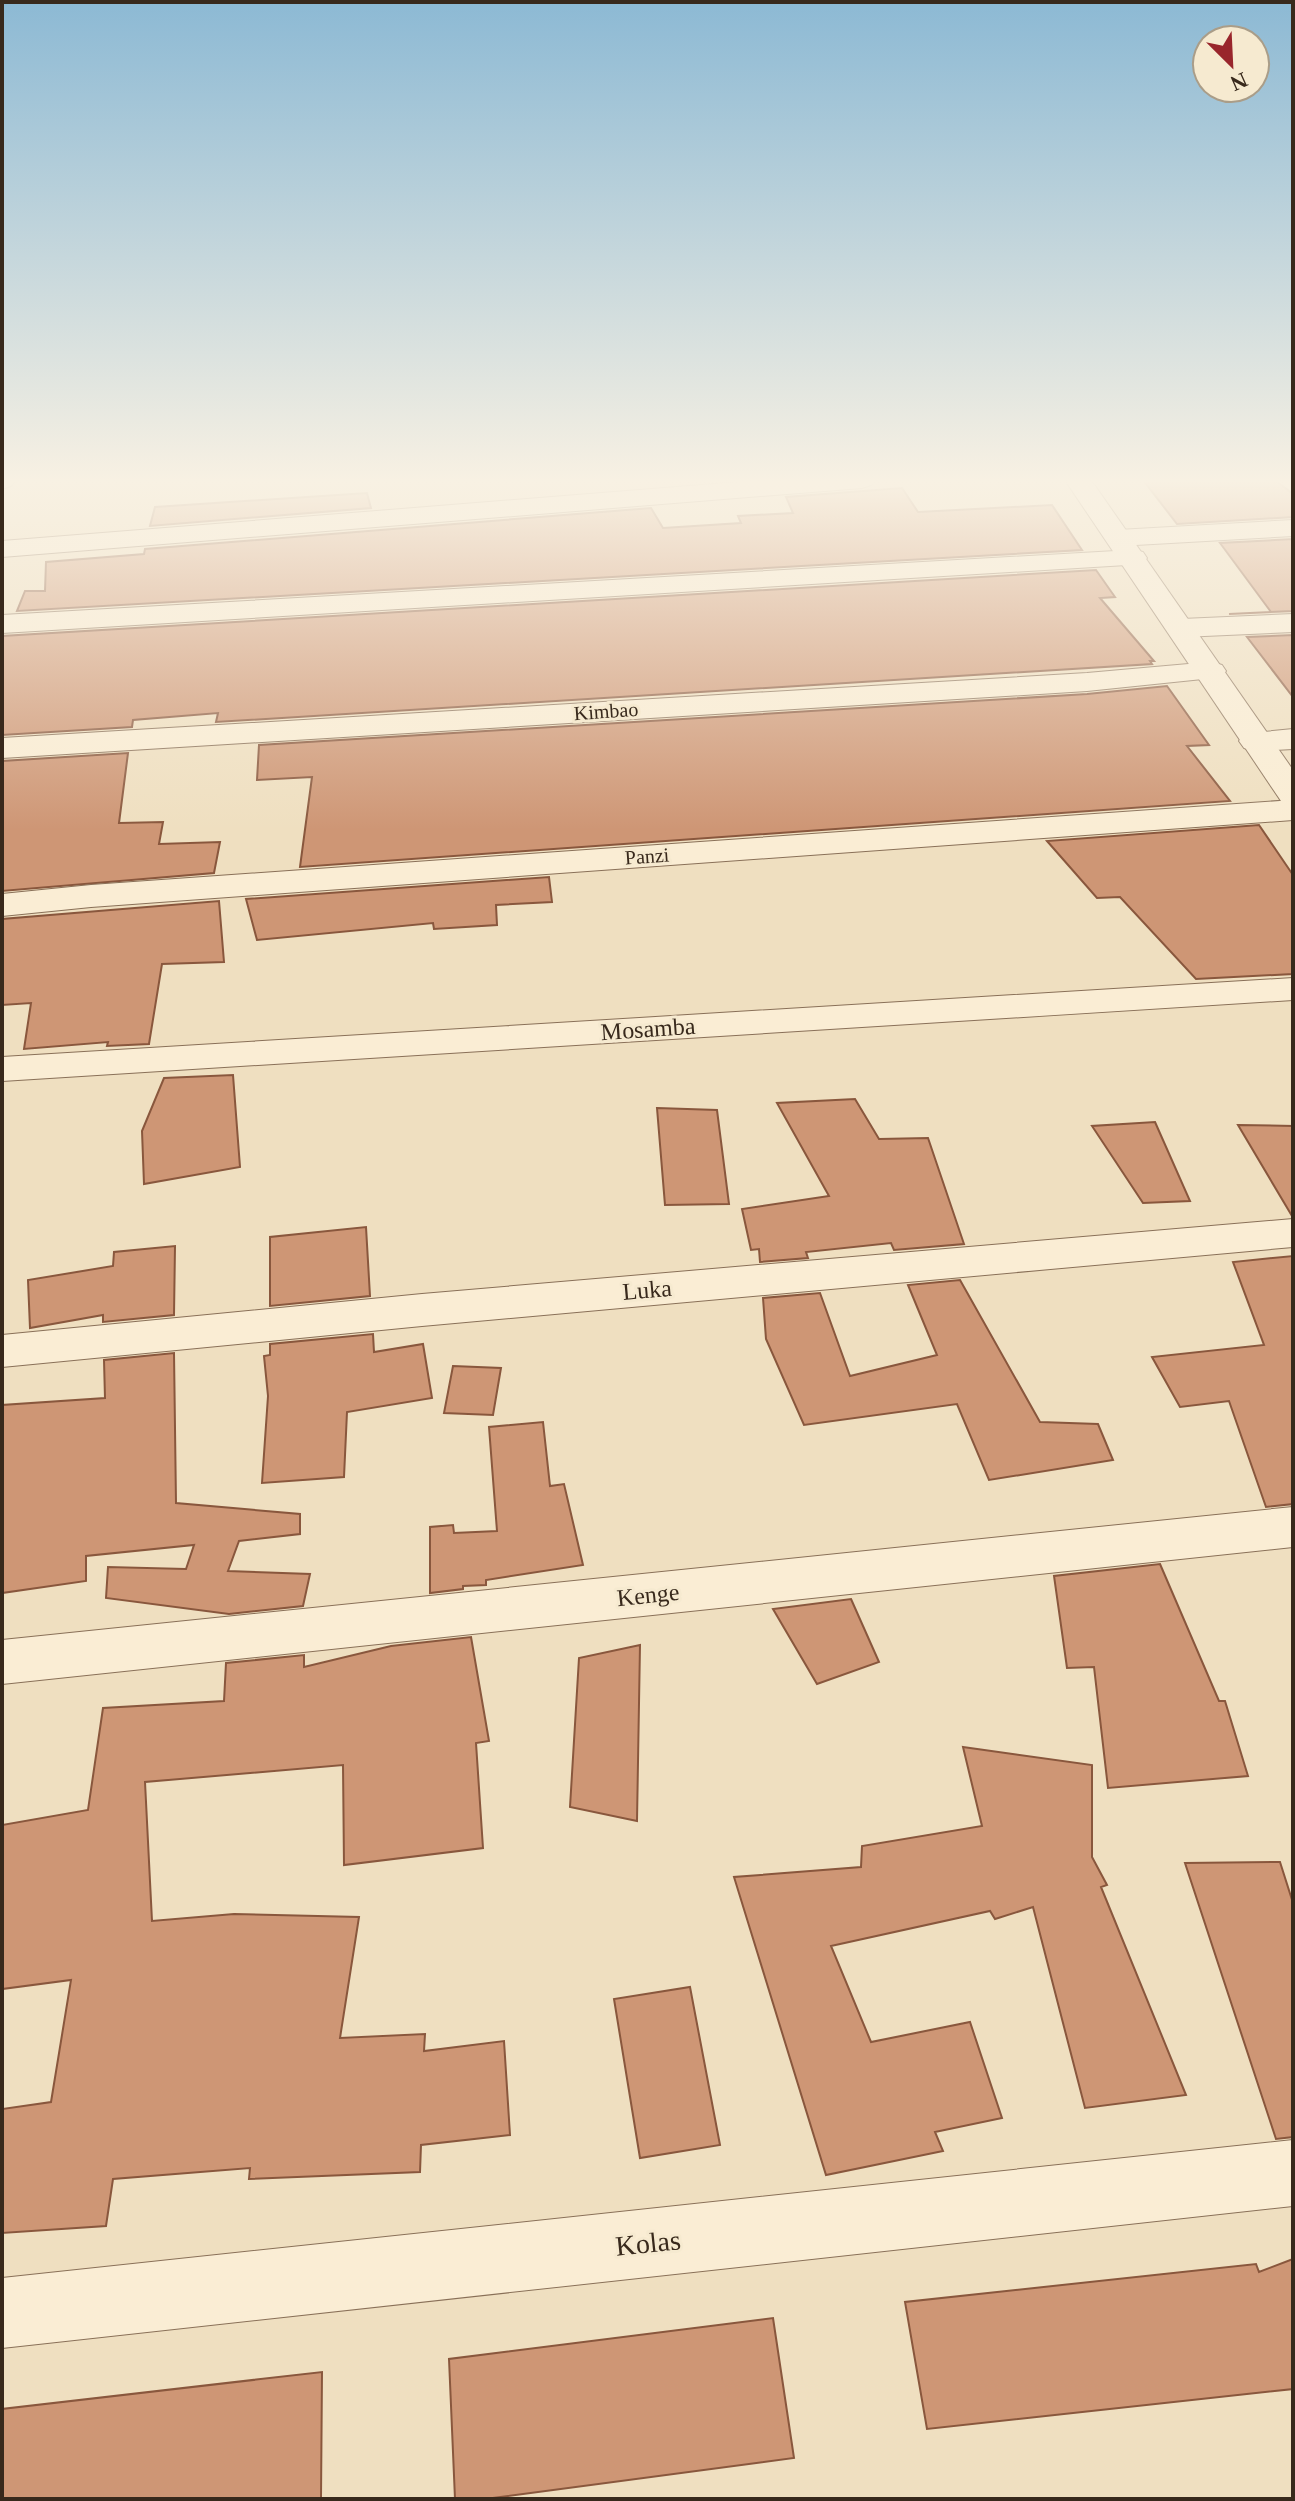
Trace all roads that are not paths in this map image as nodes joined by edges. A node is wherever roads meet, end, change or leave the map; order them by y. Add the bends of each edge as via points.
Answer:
1 (406, 597) edge
2 (1160, 597) edge
3 (1293, 623) edge
4 (2, 624) edge
5 (1182, 628) junction
6 (1211, 671) junction
7 (1293, 739) edge
8 (1255, 741) junction
9 (2, 748) edge
10 (1293, 794) edge
11 (1293, 810) edge
12 (2, 905) edge
13 (1293, 989) edge
14 (2, 1069) edge
15 (1293, 1233) edge
16 (2, 1351) edge
17 (1293, 1527) edge
18 (2, 1662) edge
19 (1293, 2173) edge
20 (2, 2313) edge

1 - 4 street
2 - 5 street
3 - 5 street
5 - 6 street
6 - 8 street
6 - 9 street, Kimbao
7 - 8 street
8 - 10 street
11 - 12 street, Panzi
13 - 14 street, Mosamba
15 - 16 street, Luka
17 - 18 street, Kenge
19 - 20 street, Kolas

